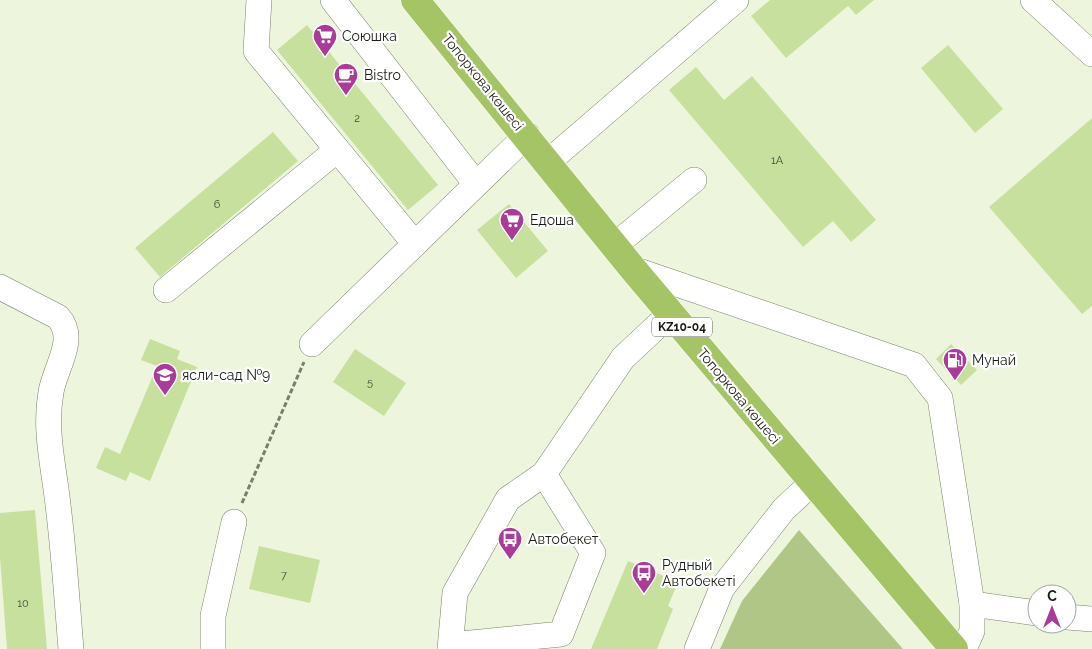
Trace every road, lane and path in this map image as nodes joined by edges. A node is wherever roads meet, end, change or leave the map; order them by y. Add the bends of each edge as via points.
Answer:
1 (259, 0) edge
2 (333, 0) edge
3 (415, 0) edge
4 (736, 0) edge
5 (1033, 0) edge
6 (1092, 54) edge
7 (527, 136) junction
8 (337, 150) junction
9 (548, 162) junction
10 (694, 180) dead end
11 (476, 184) junction
12 (415, 244) junction
13 (614, 246) junction
14 (633, 270) junction
15 (0, 287) edge
16 (166, 290) dead end
17 (670, 314) junction
18 (312, 344) joint
19 (544, 474) junction
20 (812, 483) junction
21 (234, 522) joint
22 (972, 604) junction
23 (1027, 612) edge
24 (1077, 618) edge
25 (1092, 619) edge
26 (451, 647) edge
27 (71, 649) edge
28 (213, 649) edge
29 (696, 649) edge
30 (954, 649) edge
31 (964, 649) edge

1 - 8 lane via 256,51
2 - 11 lane
3 - 7 highway, Топоркова көшесі / KZ10-04
4 - 9 lane
5 - 6 lane
7 - 9 highway, Топоркова көшесі / KZ10-04
7 - 11 lane
8 - 12 lane
8 - 16 lane
9 - 13 highway, Топоркова көшесі / KZ10-04
10 - 13 lane
11 - 12 lane
12 - 18 lane
13 - 14 highway, Топоркова көшесі / KZ10-04
14 - 17 highway, Топоркова көшесі / KZ10-04
14 - 22 lane via 914,365 940,398
15 - 27 lane via 58,318 66,326 68,336 51,392 49,446 58,504
17 - 19 lane via 624,358
17 - 20 highway, Топоркова көшесі / KZ10-04
18 - 21 path
19 - 26 lane via 508,500 456,593
19 - 26 lane via 593,553 561,634
20 - 29 lane via 784,509 722,588
20 - 30 highway, Топоркова көшесі / KZ10-04
21 - 28 lane via 213,616
22 - 23 lane
22 - 31 lane via 972,631
24 - 25 lane

